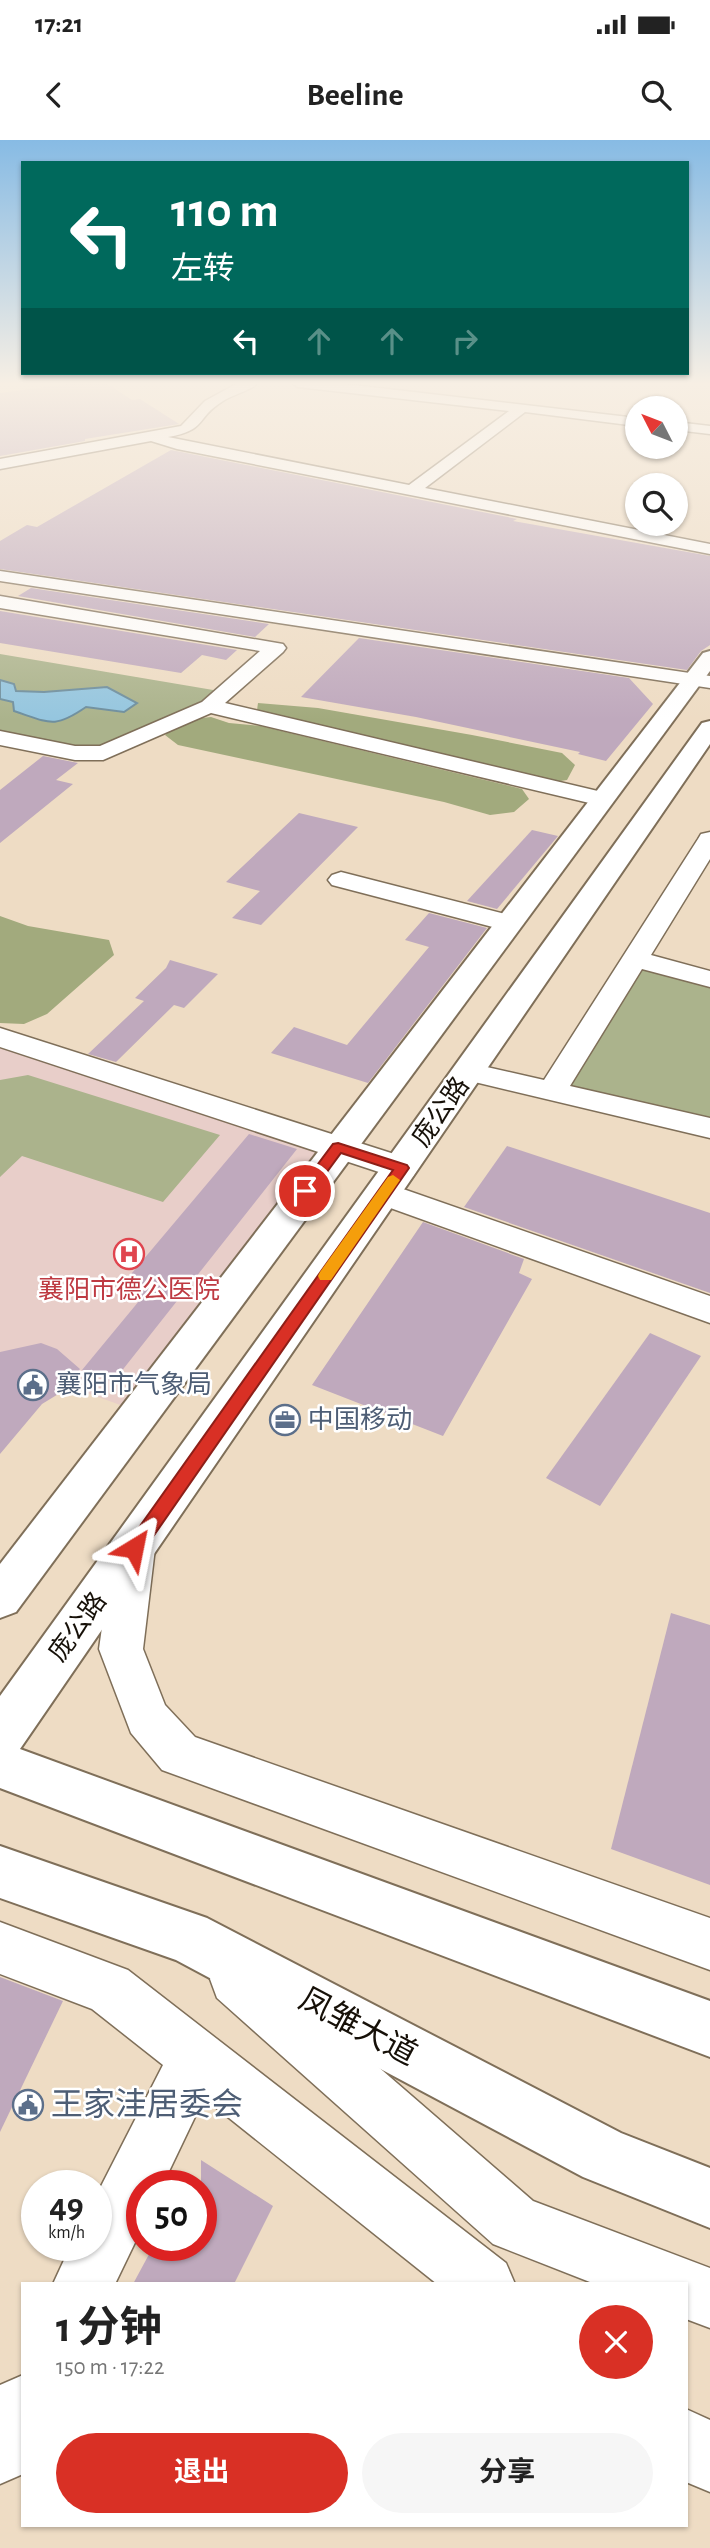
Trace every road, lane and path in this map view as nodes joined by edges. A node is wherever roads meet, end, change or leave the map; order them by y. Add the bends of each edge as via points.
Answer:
1 (439, 495) edge
2 (710, 549) edge
3 (0, 576) edge
4 (0, 602) edge
5 (704, 673) edge
6 (209, 706) junction
7 (710, 728) edge
8 (0, 738) edge
9 (602, 799) junction
10 (710, 839) edge
11 (341, 880) dead end
12 (508, 923) junction
13 (635, 959) junction
14 (710, 979) edge
15 (0, 1037) edge
16 (469, 1072) junction
17 (552, 1091) junction
18 (710, 1128) edge
19 (338, 1147) junction
20 (392, 1181) junction
21 (710, 1310) edge
22 (134, 1548) junction
23 (0, 1598) edge
24 (0, 1736) edge
25 (0, 1765) edge
26 (0, 1872) edge
27 (188, 1937) junction
28 (710, 1944) edge
29 (0, 1948) edge
30 (710, 2029) edge
31 (196, 2057) junction
32 (710, 2198) edge
33 (84, 2282) edge
34 (482, 2282) edge
35 (668, 2282) edge
36 (688, 2290) edge
37 (710, 2298) edge
38 (21, 2410) edge
39 (688, 2443) edge
40 (0, 2452) edge
41 (710, 2460) edge

1 - 2 street
3 - 5 street
4 - 6 street via 276,648
5 - 9 main road
6 - 8 street via 103,752 75,752
6 - 9 street
7 - 16 main road, 庞公路
9 - 12 main road
10 - 13 street
11 - 12 street
12 - 19 main road
13 - 14 street
13 - 17 street
15 - 19 street
16 - 17 street
16 - 20 main road, 庞公路
17 - 18 street
19 - 20 street
19 - 23 main road
20 - 21 street
20 - 22 main road, 庞公路
22 - 24 main road, 庞公路
22 - 28 street via 121,1649 147,1718 179,1754
25 - 30 main road
26 - 27 main road, 凤雏大道
27 - 32 main road, 凤雏大道 via 604,2156
27 - 35 street via 514,2223
29 - 31 street via 109,1989
31 - 33 street
31 - 34 street
36 - 37 street
38 - 40 street
39 - 41 street

